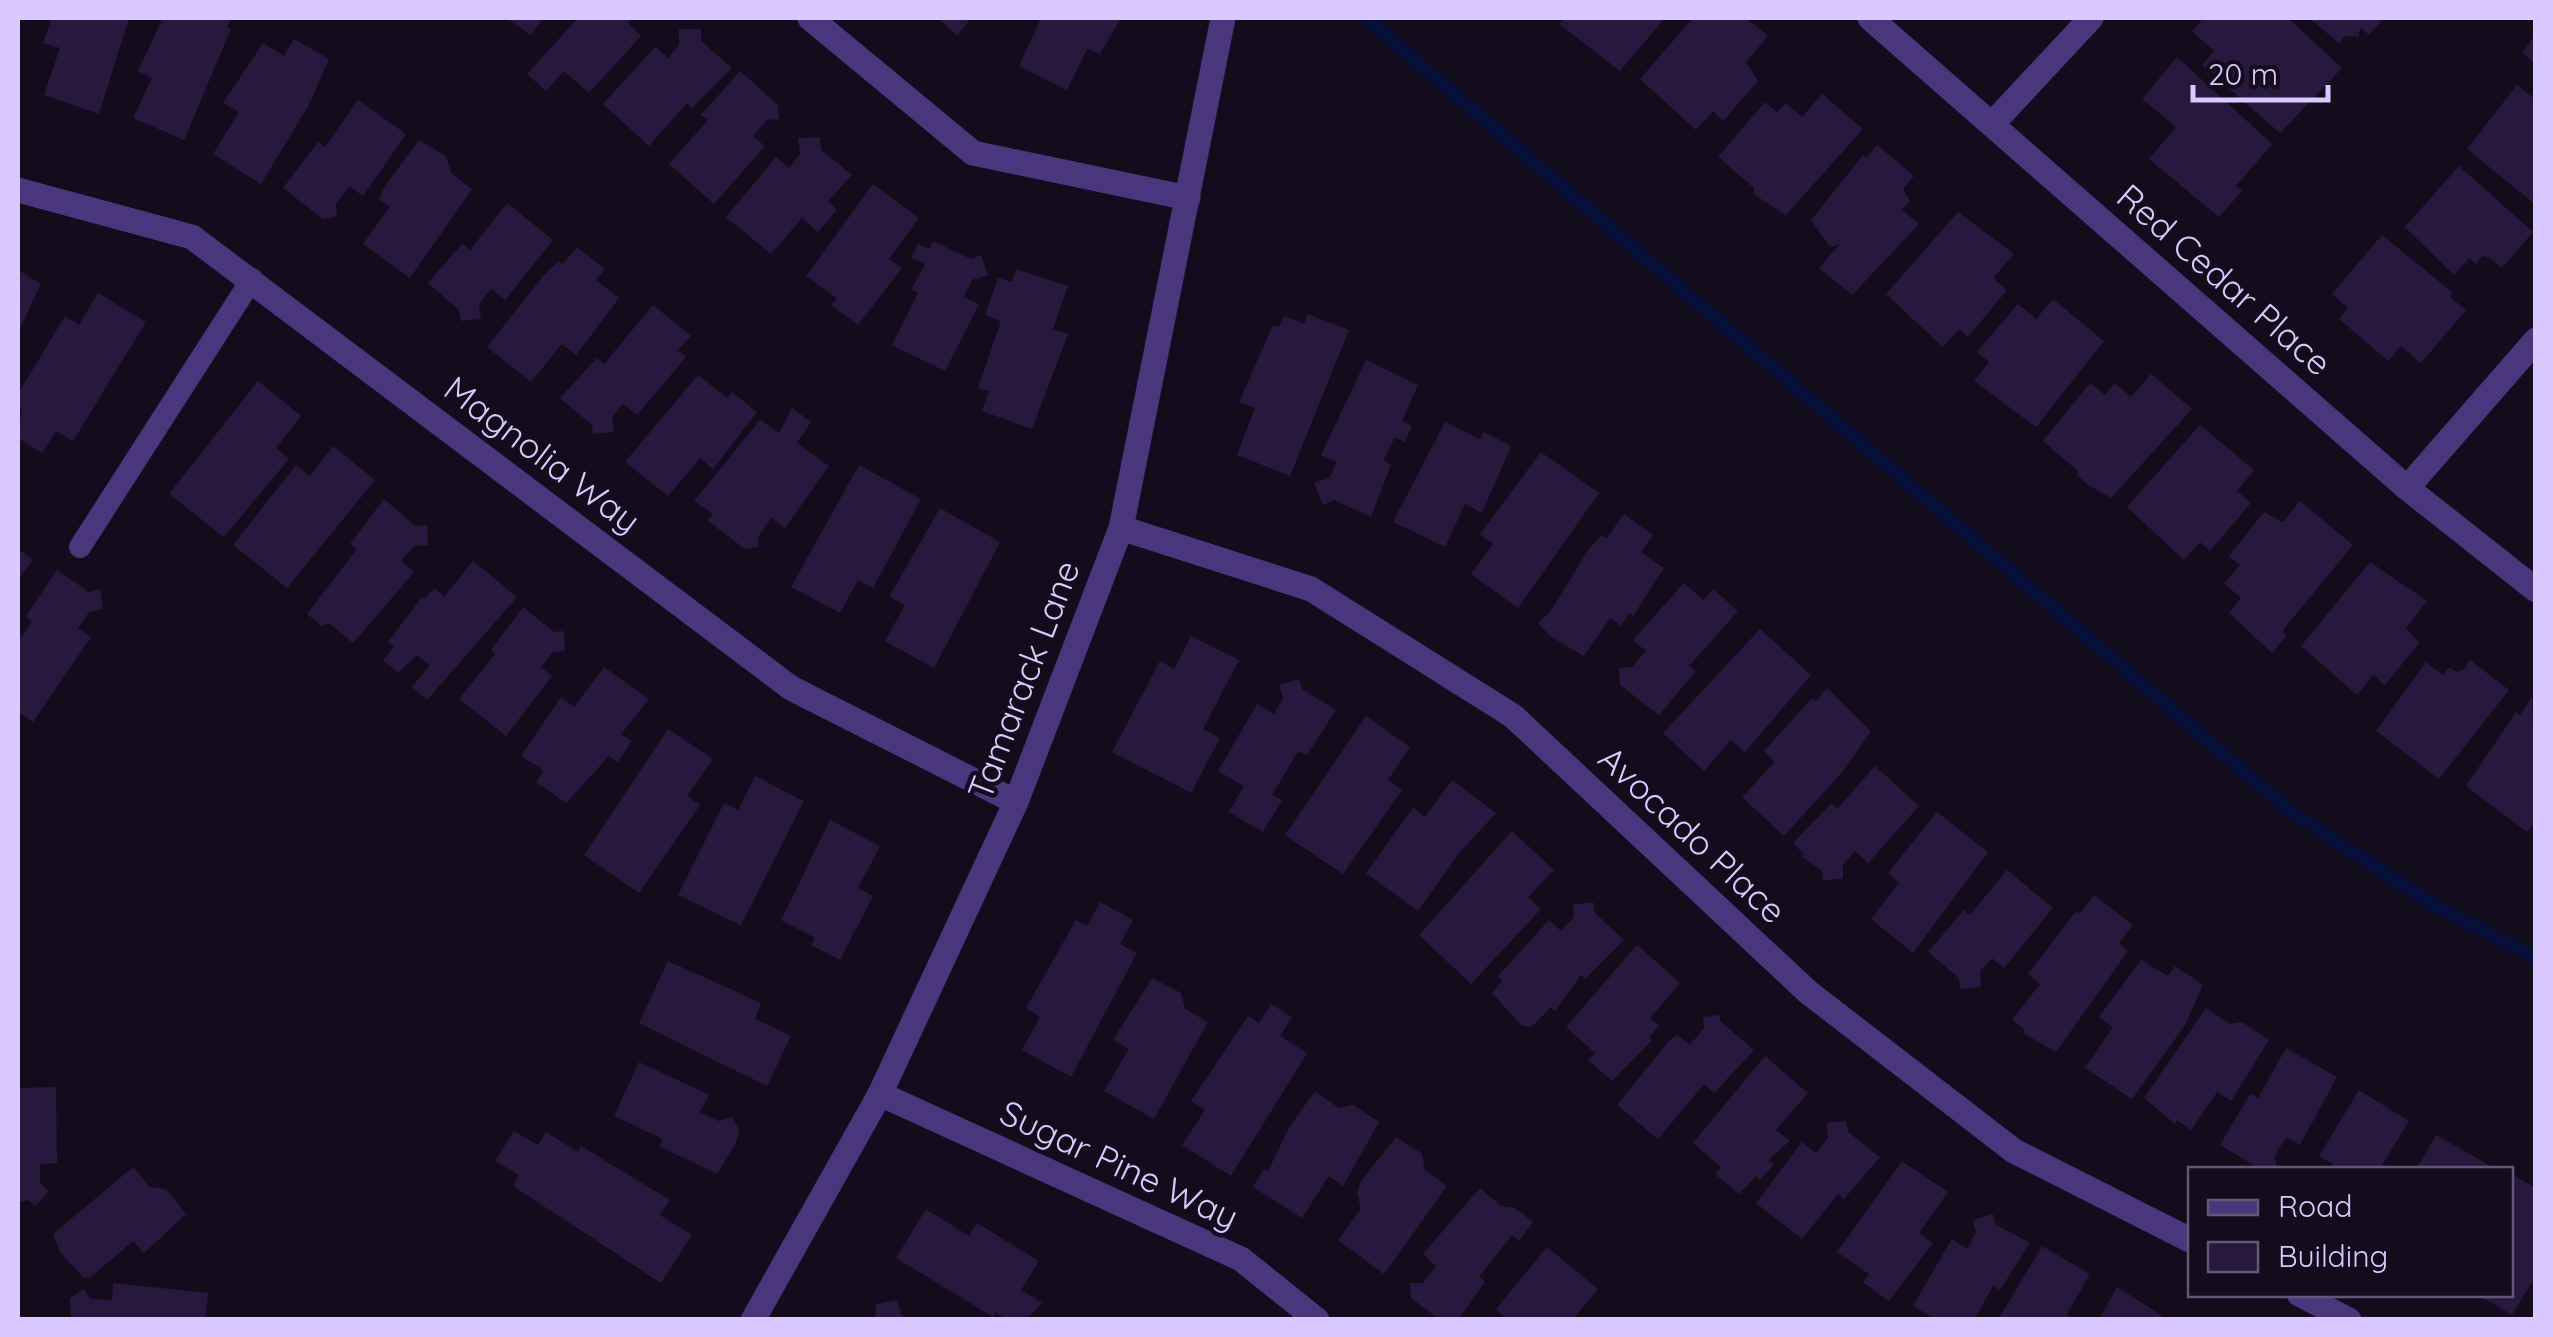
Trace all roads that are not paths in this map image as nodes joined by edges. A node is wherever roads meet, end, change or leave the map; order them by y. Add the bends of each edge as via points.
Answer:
1 (810, 18) edge
2 (1870, 18) edge
3 (2090, 18) edge
4 (1221, 28) edge
5 (1994, 123) junction
6 (18, 190) edge
7 (1188, 198) junction
8 (252, 279) junction
9 (2536, 340) edge
10 (2407, 488) junction
11 (1121, 528) junction
12 (80, 548) dead end
13 (2536, 590) edge
14 (1016, 802) junction
15 (880, 1094) junction
16 (2188, 1239) edge
17 (2305, 1297) edge
18 (754, 1320) edge
19 (1317, 1320) edge
20 (2349, 1320) edge

1 - 7 street via 973,153
2 - 5 street, Red Cedar Place
3 - 5 street
4 - 7 street, Tamarack Lane
5 - 10 street, Red Cedar Place
6 - 8 street, Magnolia Way via 192,237
7 - 11 street, Tamarack Lane
8 - 12 lane
8 - 14 street, Magnolia Way via 791,688
9 - 10 street
10 - 13 street, Red Cedar Place
11 - 14 street, Tamarack Lane
11 - 16 street, Avocado Place via 1311,589 1513,716 1840,1016 2014,1150
14 - 15 street, Tamarack Lane
15 - 18 street, Tamarack Lane
15 - 19 street, Sugar Pine Way via 1241,1260
17 - 20 street

